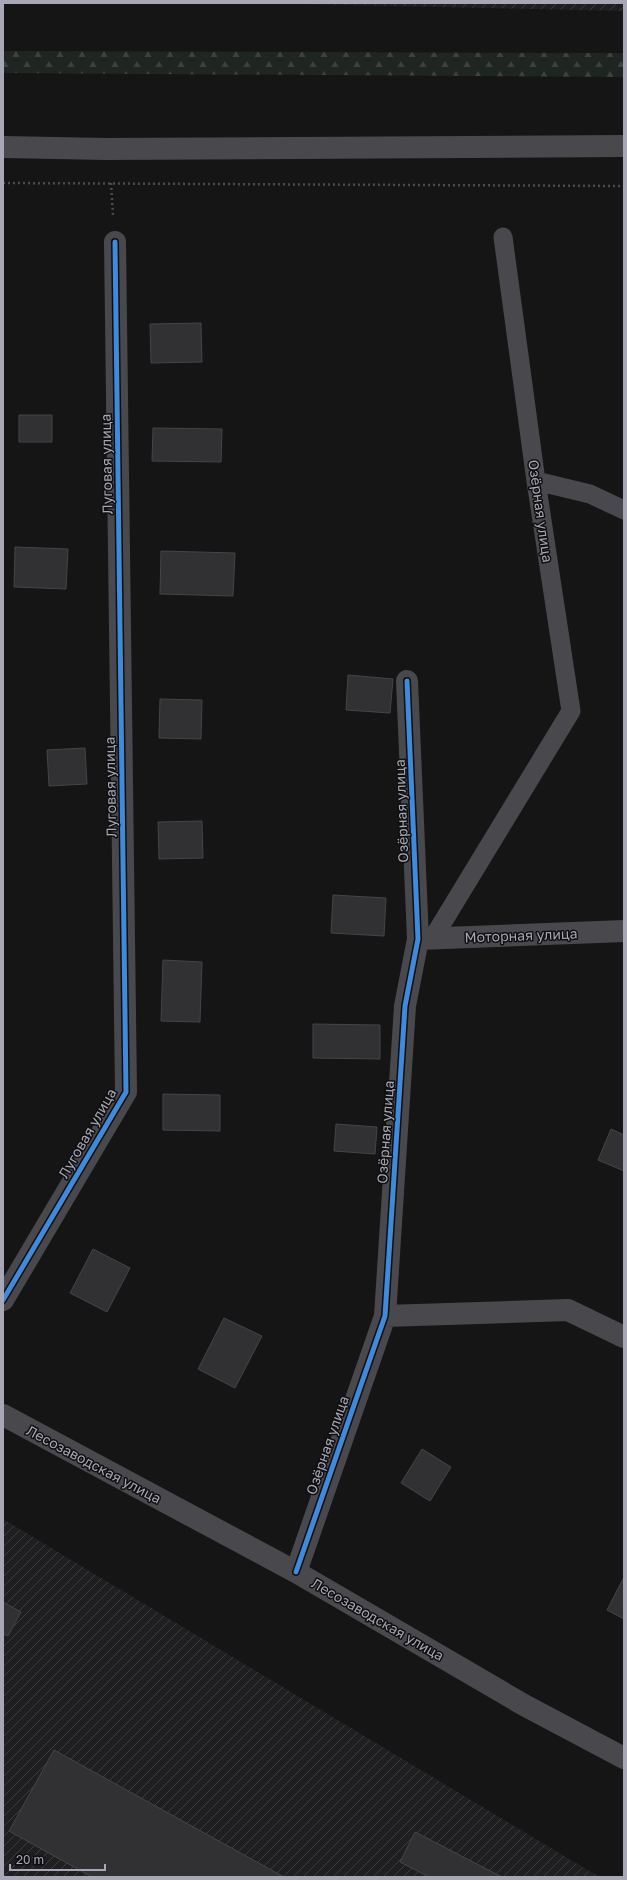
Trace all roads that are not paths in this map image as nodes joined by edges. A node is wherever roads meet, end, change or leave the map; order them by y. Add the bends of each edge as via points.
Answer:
1 (624, 146) edge
2 (3, 147) edge
3 (503, 237) dead end
4 (115, 242) road end
5 (536, 481) junction
6 (624, 510) edge
7 (407, 681) dead end
8 (624, 931) edge
9 (426, 939) junction
10 (3, 1300) edge
11 (385, 1316) junction
12 (624, 1337) edge
13 (3, 1415) edge
14 (296, 1572) junction
15 (624, 1758) edge

1 - 2 street via 106,149
3 - 5 lane, Озёрная улица
4 - 10 street, Луговая улица via 126,1092
5 - 6 lane via 590,494
5 - 9 lane, Озёрная улица via 571,711
7 - 9 street, Озёрная улица
8 - 9 street, Моторная улица
9 - 11 street, Озёрная улица via 405,1006
11 - 12 street via 568,1310
11 - 14 street, Озёрная улица
13 - 14 street, Лесозаводская улица
14 - 15 street, Лесозаводская улица via 524,1705

